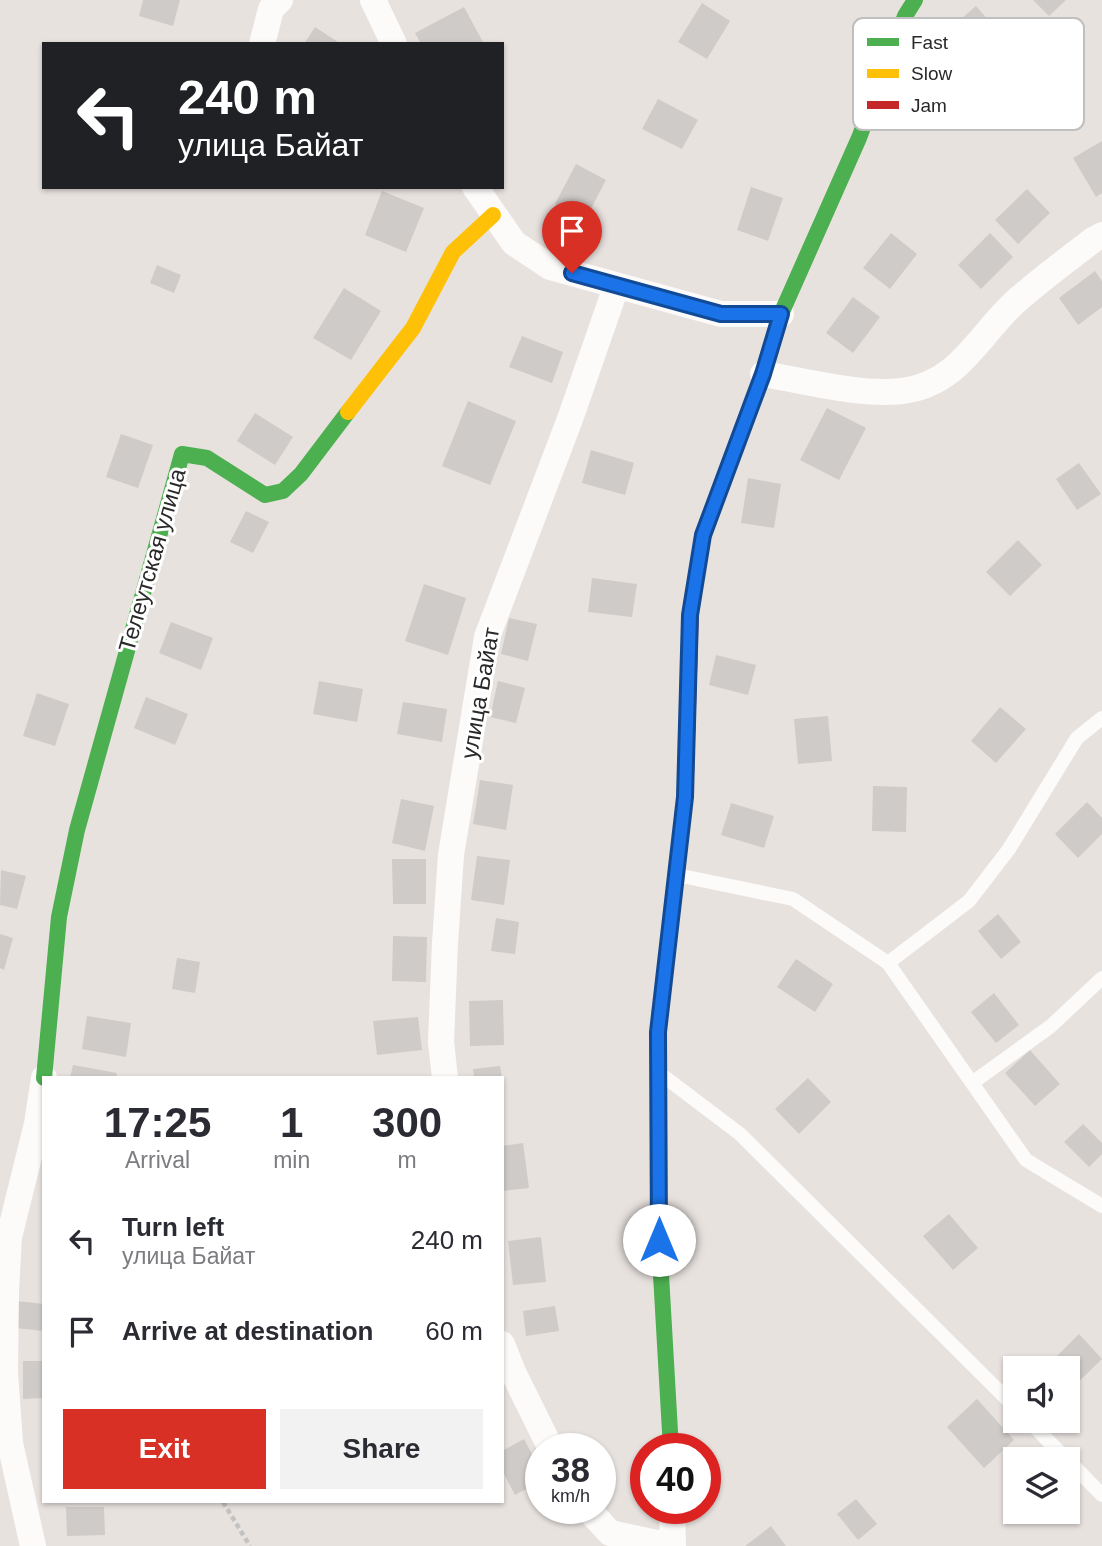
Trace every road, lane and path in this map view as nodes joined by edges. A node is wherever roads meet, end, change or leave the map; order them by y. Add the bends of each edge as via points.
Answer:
1 (280, 0) edge
2 (373, 0) edge
3 (263, 42) edge
4 (393, 42) edge
5 (862, 130) edge
6 (476, 189) edge
7 (493, 215) junction
8 (1102, 235) edge
9 (617, 286) junction
10 (781, 314) junction
11 (763, 374) junction
12 (1102, 718) edge
13 (676, 875) junction
14 (888, 963) junction
15 (1102, 978) edge
16 (658, 1072) junction
17 (44, 1076) edge
18 (445, 1076) edge
19 (972, 1083) junction
20 (42, 1091) edge
21 (1102, 1206) edge
22 (504, 1349) edge
23 (1003, 1395) edge
24 (543, 1433) edge
25 (670, 1433) edge
26 (1041, 1433) edge
27 (1054, 1447) edge
28 (1080, 1473) edge
29 (1102, 1495) edge
30 (224, 1503) edge
31 (602, 1524) edge
32 (672, 1524) edge
33 (33, 1546) edge
34 (250, 1546) edge
35 (672, 1546) edge

1 - 3 street via 271,9
2 - 4 street
5 - 10 street
6 - 7 street
7 - 9 street via 513,243 550,267
7 - 17 street, Телеутская улица via 453,252 413,328 283,491 265,495 223,465 196,452 182,454 77,830 59,916
8 - 11 street via 1013,304 965,361 928,384 879,392
9 - 10 street via 721,314
9 - 18 street, улица Байат via 487,637 451,855 441,1042
10 - 11 street
11 - 13 street via 703,535 690,615 685,797
12 - 14 lane via 1077,738 1009,849 969,901
13 - 14 lane via 793,899
13 - 16 street via 658,1032
14 - 19 lane
15 - 19 lane via 1051,1026
16 - 23 lane via 740,1134
16 - 25 street via 659,1240
19 - 21 lane via 1026,1160
20 - 33 street, Телеутская улица via 9,1237 6,1291 10,1443
22 - 24 street
26 - 27 lane
28 - 29 lane
30 - 34 path
31 - 35 street via 610,1533
32 - 35 street

